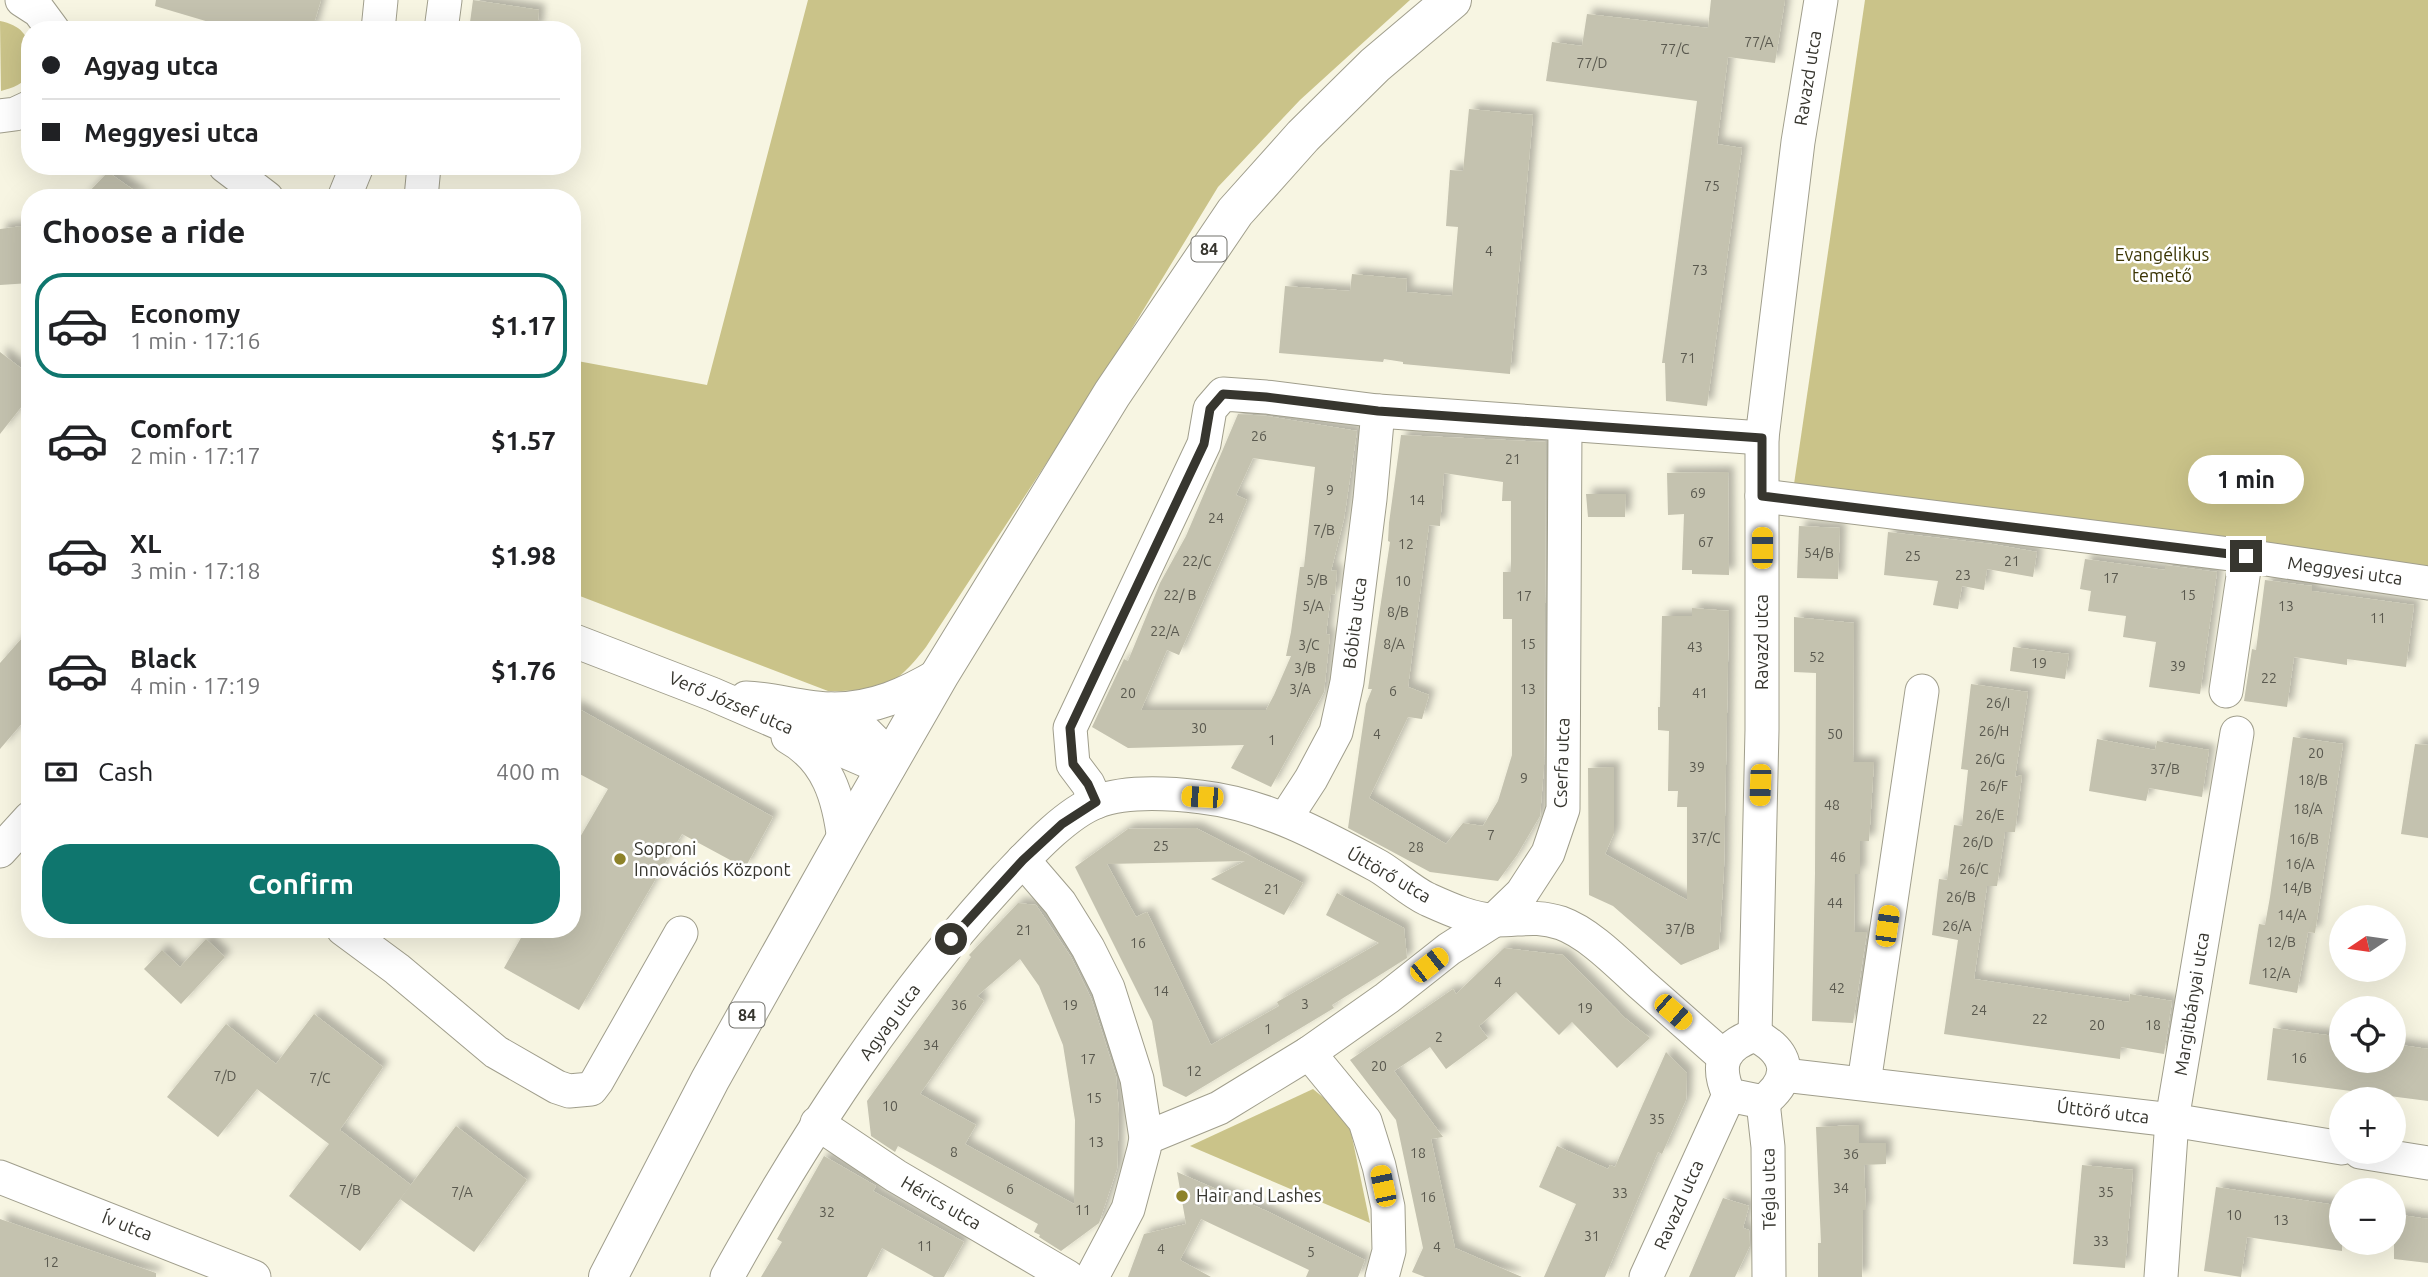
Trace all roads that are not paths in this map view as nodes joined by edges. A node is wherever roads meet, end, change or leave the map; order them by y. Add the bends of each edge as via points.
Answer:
1 (22, 0) edge
2 (381, 0) edge
3 (445, 0) edge
4 (1452, 0) edge
5 (1821, 0) edge
6 (46, 21) edge
7 (379, 21) edge
8 (442, 21) edge
9 (21, 111) edge
10 (0, 116) edge
11 (237, 175) edge
12 (255, 189) edge
13 (1378, 411) junction
14 (1564, 425) junction
15 (1762, 438) junction
16 (1762, 496) junction
17 (2246, 556) junction
18 (2428, 583) edge
19 (581, 643) edge
20 (940, 674) junction
21 (1922, 691) dead end
22 (2226, 691) dead end
23 (712, 694) junction
24 (831, 709) junction
25 (2237, 733) dead end
26 (889, 767) junction
27 (1096, 802) junction
28 (1285, 820) junction
29 (21, 828) edge
30 (844, 841) junction
31 (0, 851) edge
32 (1023, 860) junction
33 (1493, 921) junction
34 (681, 933) dead end
35 (355, 938) edge
36 (1755, 1035) junction
37 (1309, 1053) junction
38 (1724, 1057) junction
39 (1784, 1075) junction
40 (1864, 1083) junction
41 (1729, 1095) junction
42 (1763, 1102) junction
43 (2172, 1120) junction
44 (817, 1123) junction
45 (1146, 1138) junction
46 (2329, 1146) edge
47 (2406, 1159) edge
48 (2428, 1163) edge
49 (0, 1177) edge
50 (244, 1275) edge
51 (608, 1277) edge
52 (727, 1277) edge
53 (1068, 1277) edge
54 (1092, 1277) edge
55 (1382, 1277) edge
56 (1647, 1277) edge
57 (1769, 1277) edge
58 (2161, 1277) edge

1 - 6 street
2 - 7 street
3 - 8 street
4 - 20 main road, 84 via 1375,65 1235,212 1112,394
5 - 15 street, Ravazd utca via 1798,142
9 - 10 street
11 - 12 street
13 - 14 street
13 - 27 street via 1223,394 1210,409 1204,444 1070,728 1073,764
13 - 28 street, Bóbita utca via 1347,682 1336,732
14 - 15 street
14 - 33 street, Cserfa utca via 1563,809 1548,853 1522,893
15 - 16 street, Ravazd utca
16 - 17 street, Meggyesi utca
16 - 36 street, Ravazd utca
17 - 18 street, Meggyesi utca
17 - 22 street
19 - 23 street, Verő József utca
20 - 24 street via 885,702
20 - 26 main road, 84
21 - 40 street
23 - 24 street
23 - 26 street, Verő József utca
23 - 30 street via 816,758 836,795
24 - 26 street via 873,738
25 - 43 street, Margitbányai utca
26 - 30 main road, 84
27 - 28 street, Úttörő utca via 1131,795 1202,797 1248,806
27 - 32 street, Agyag utca via 1062,824
28 - 33 street, Úttörő utca via 1381,868 1424,898
29 - 31 street
30 - 51 main road, 84 via 710,1080
32 - 44 street, Agyag utca via 951,939
32 - 45 street via 1060,904 1108,988 1137,1079
33 - 37 street, Cserfa utca
33 - 38 street, Úttörő utca via 1530,917 1567,925 1600,948
34 - 35 street via 597,1081 590,1089 569,1091 496,1052
36 - 38 street via 1738,1041
36 - 39 street via 1780,1056
37 - 45 street, Cserfa utca via 1219,1108
37 - 55 street via 1368,1132 1388,1207 1389,1251
38 - 41 street via 1721,1077
39 - 40 street, Úttörő utca
39 - 42 street via 1777,1091
40 - 43 street, Úttörő utca
41 - 42 street
41 - 56 street, Ravazd utca
42 - 57 street, Tégla utca
43 - 46 street, Úttörő utca
43 - 58 street, Margitbányai utca
44 - 52 street, Agyag utca
44 - 53 street, Hérics utca via 895,1176
45 - 54 street via 1128,1209
47 - 48 street
49 - 50 street, Ív utca

